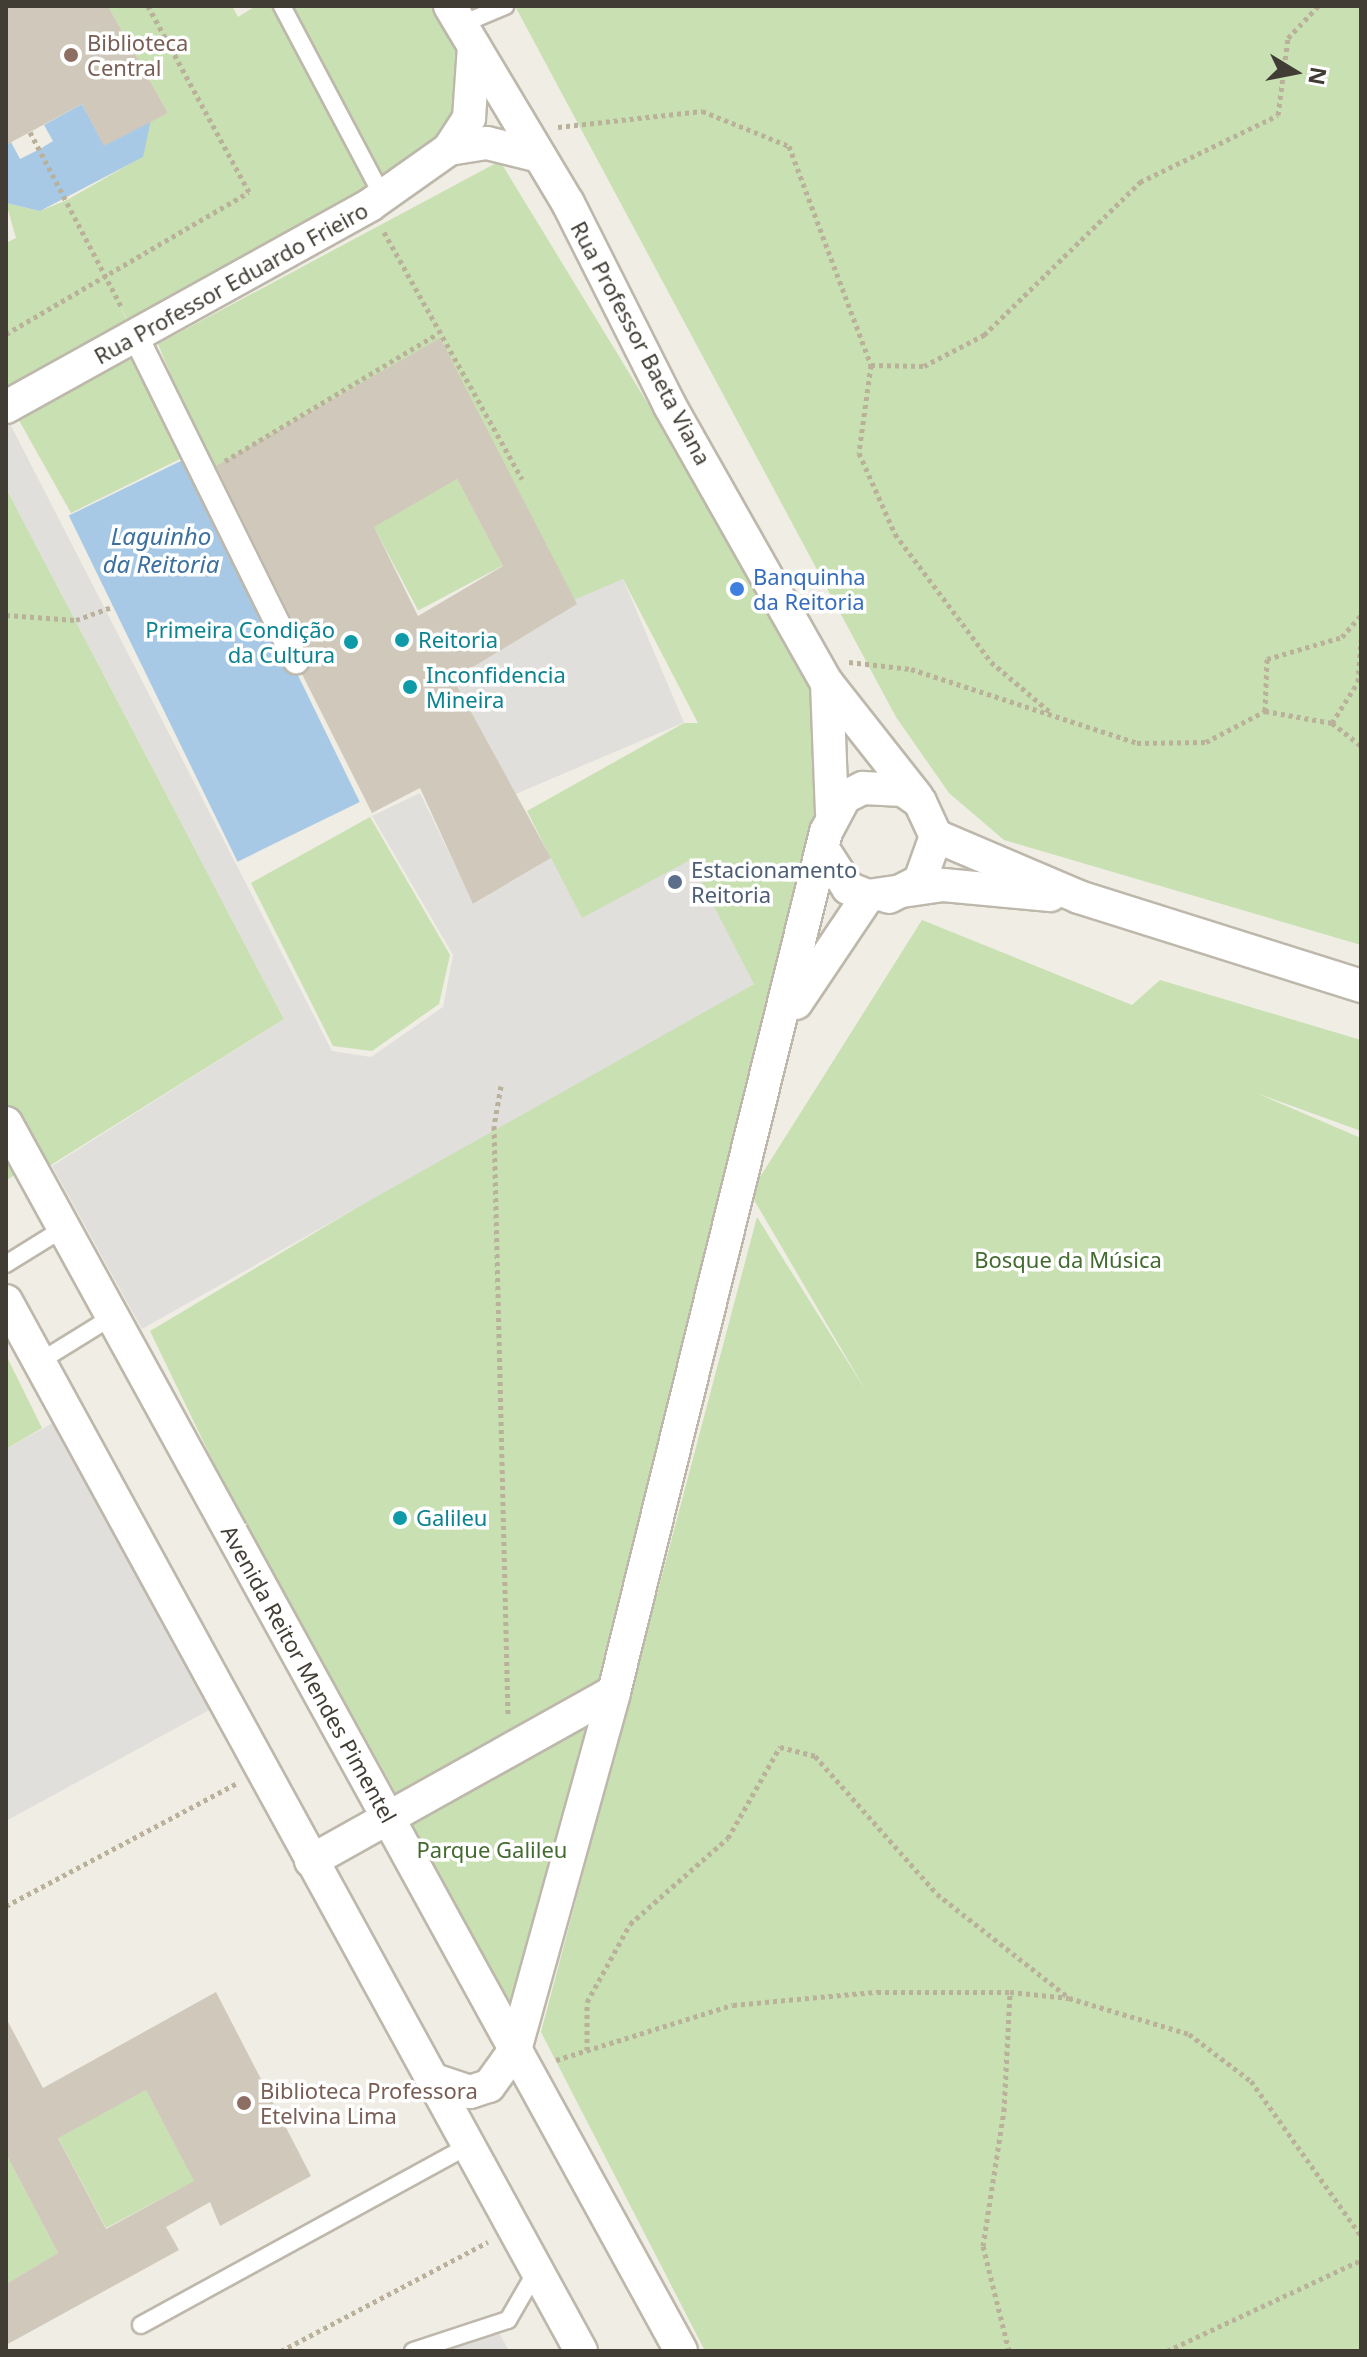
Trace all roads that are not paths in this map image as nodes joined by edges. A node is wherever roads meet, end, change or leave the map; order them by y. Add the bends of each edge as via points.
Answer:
1 (282, 6) edge
2 (505, 6) edge
3 (462, 25) edge
4 (531, 143) junction
5 (449, 149) junction
6 (377, 201) junction
7 (135, 335) junction
8 (6, 407) edge
9 (296, 661) dead end
10 (820, 671) junction
11 (920, 802) junction
12 (832, 813) junction
13 (936, 836) junction
14 (825, 852) junction
15 (878, 896) junction
16 (1079, 897) junction
17 (1361, 986) edge
18 (778, 1037) junction
19 (6, 1123) edge
20 (64, 1228) junction
21 (6, 1264) edge
22 (6, 1301) edge
23 (112, 1317) junction
24 (39, 1362) junction
25 (614, 1692) junction
26 (388, 1818) junction
27 (311, 1861) junction
28 (520, 2059) junction
29 (431, 2079) junction
30 (468, 2146) junction
31 (537, 2270) junction
32 (141, 2325) dead end
33 (413, 2351) edge
34 (581, 2351) edge
35 (681, 2351) edge

1 - 6 lane
2 - 3 lane
3 - 4 street, Rua Professor Baeta Viana
3 - 5 street, Rua Professor Eduardo Frieiro via 469,118
4 - 5 street, Rua Professor Eduardo Frieiro
4 - 10 street, Rua Professor Baeta Viana
5 - 6 street, Rua Professor Eduardo Frieiro
6 - 7 street, Rua Professor Eduardo Frieiro
7 - 8 street, Rua Professor Eduardo Frieiro
7 - 9 street
10 - 11 street, Rua Professor Baeta Viana
10 - 12 street, Rua Professor Baeta Viana
11 - 12 street via 903,790 863,788
11 - 13 street
12 - 14 street
13 - 15 street via 920,881
13 - 16 street
14 - 15 street via 848,888
14 - 18 street
15 - 16 street via 943,885
15 - 18 street
16 - 17 street
18 - 25 street
19 - 20 street, Avenida Reitor Mendes Pimentel
20 - 21 lane
20 - 23 street, Avenida Reitor Mendes Pimentel
22 - 24 street
23 - 24 lane
23 - 26 street, Avenida Reitor Mendes Pimentel
24 - 27 street
25 - 26 street
25 - 28 street
26 - 27 street
26 - 28 street, Avenida Reitor Mendes Pimentel
27 - 29 street
28 - 29 street via 489,2086 459,2091
28 - 35 street, Avenida Reitor Mendes Pimentel
29 - 30 street
30 - 31 street
30 - 32 lane
31 - 33 lane via 508,2320
31 - 34 street

